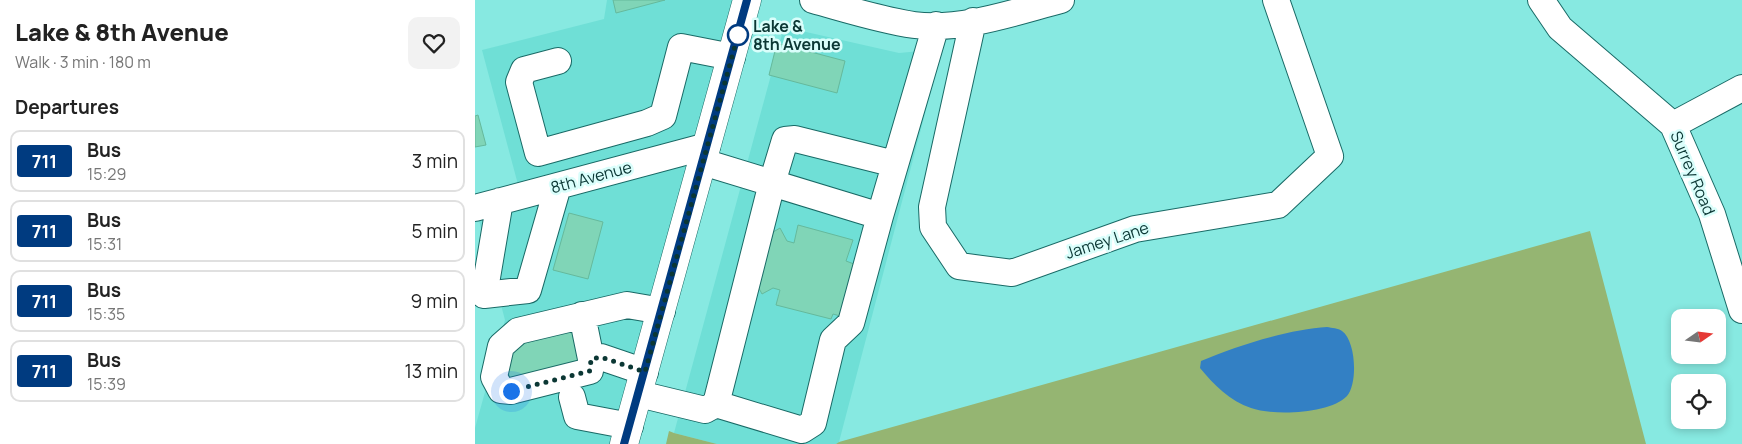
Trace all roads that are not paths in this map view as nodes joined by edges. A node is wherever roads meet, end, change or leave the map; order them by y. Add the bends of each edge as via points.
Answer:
1 (747, 0) edge
2 (813, 0) edge
3 (1061, 0) edge
4 (1276, 0) edge
5 (1541, 0) edge
6 (973, 21) junction
7 (936, 25) junction
8 (732, 57) junction
9 (558, 61) dead end
10 (1742, 88) edge
11 (1673, 125) junction
12 (538, 153) junction
13 (705, 154) junction
14 (895, 164) junction
15 (772, 183) junction
16 (551, 188) junction
17 (500, 201) junction
18 (475, 208) edge
19 (880, 216) junction
20 (1742, 310) edge
21 (662, 311) junction
22 (581, 316) junction
23 (591, 365) junction
24 (642, 383) junction
25 (572, 397) dead end
26 (716, 404) junction
27 (627, 435) edge

1 - 8 main road
2 - 7 street via 912,24
3 - 6 street
4 - 6 street, Jamey Lane via 1330,156 1279,205 1135,229 1011,273 959,266 933,227 932,207
5 - 11 street, Surrey Road via 1560,28
6 - 7 street
7 - 14 street
8 - 12 street via 681,47 663,116
8 - 13 main road
9 - 12 street via 525,70 519,82
10 - 11 street
11 - 20 street, Surrey Road via 1711,214
12 - 16 street via 538,169
13 - 15 street
13 - 16 street, 8th Avenue
13 - 21 main road
14 - 15 street via 795,139 785,140
14 - 19 street
15 - 19 street
15 - 26 street
16 - 17 street, 8th Avenue
16 - 17 street via 528,290 484,295
17 - 18 street, 8th Avenue
19 - 26 street via 851,323 833,340 813,423 802,430
21 - 22 street via 627,305
21 - 24 main road
22 - 23 street
22 - 23 street via 518,331 501,346 494,377 501,390 511,391
23 - 24 street via 601,357
24 - 26 street via 705,410
24 - 27 main road
25 - 27 street via 577,416

